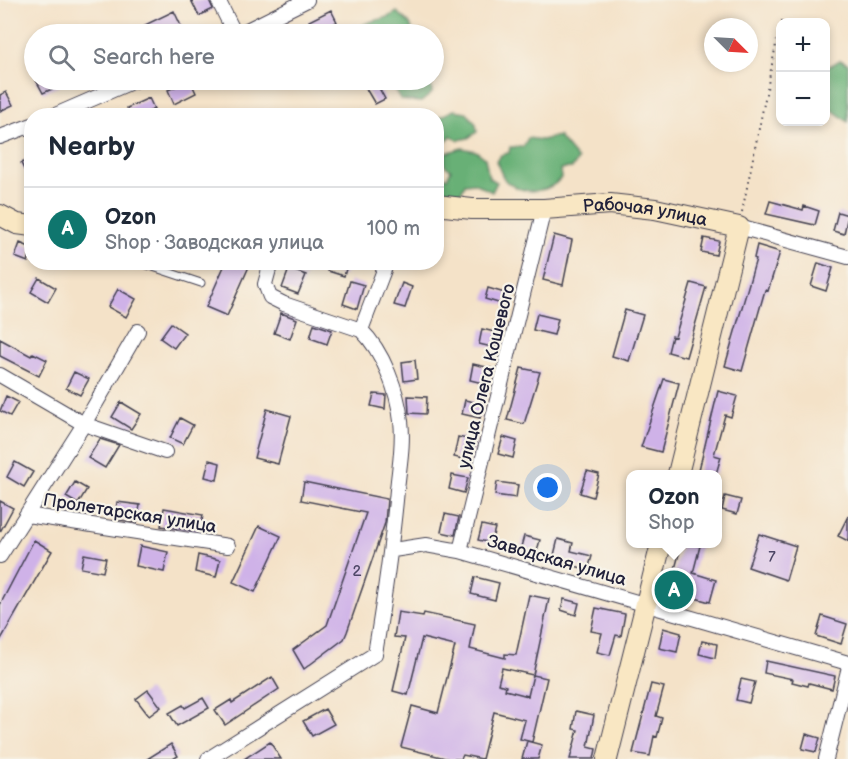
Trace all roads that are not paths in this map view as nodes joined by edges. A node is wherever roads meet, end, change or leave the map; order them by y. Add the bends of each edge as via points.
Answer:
1 (218, 0) edge
2 (307, 0) edge
3 (230, 24) edge
4 (259, 24) edge
5 (113, 90) edge
6 (71, 108) edge
7 (24, 128) edge
8 (0, 136) edge
9 (444, 206) edge
10 (544, 209) junction
11 (0, 215) edge
12 (24, 225) edge
13 (739, 227) junction
14 (848, 257) edge
15 (162, 270) edge
16 (268, 270) edge
17 (384, 270) edge
18 (201, 283) dead end
19 (138, 330) dead end
20 (362, 330) junction
21 (0, 375) edge
22 (84, 424) junction
23 (165, 452) dead end
24 (679, 470) edge
25 (27, 515) junction
26 (228, 546) dead end
27 (660, 548) edge
28 (393, 550) junction
29 (460, 551) junction
30 (0, 556) edge
31 (646, 604) junction
32 (848, 663) edge
33 (848, 671) edge
34 (208, 759) edge
35 (607, 759) edge
36 (826, 759) edge

1 - 3 street
2 - 4 street
5 - 6 street
7 - 8 street
9 - 10 street, Рабочая улица
10 - 13 street, Рабочая улица via 610,204
10 - 29 street, улица Олега Кошевого
11 - 12 street
13 - 14 street, Рабочая улица
13 - 24 street
15 - 18 lane
16 - 20 street via 265,284 270,297
17 - 20 street
19 - 22 street, Пролетарская улица
20 - 28 street via 389,377 401,422
21 - 22 street
22 - 23 street
22 - 25 street, Пролетарская улица
25 - 26 street, Пролетарская улица
25 - 30 street, Пролетарская улица
27 - 31 street
28 - 29 street, Заводская улица via 426,545
28 - 34 street via 375,654
29 - 31 street, Заводская улица
31 - 32 street, Заводская улица
31 - 35 street
33 - 36 street

